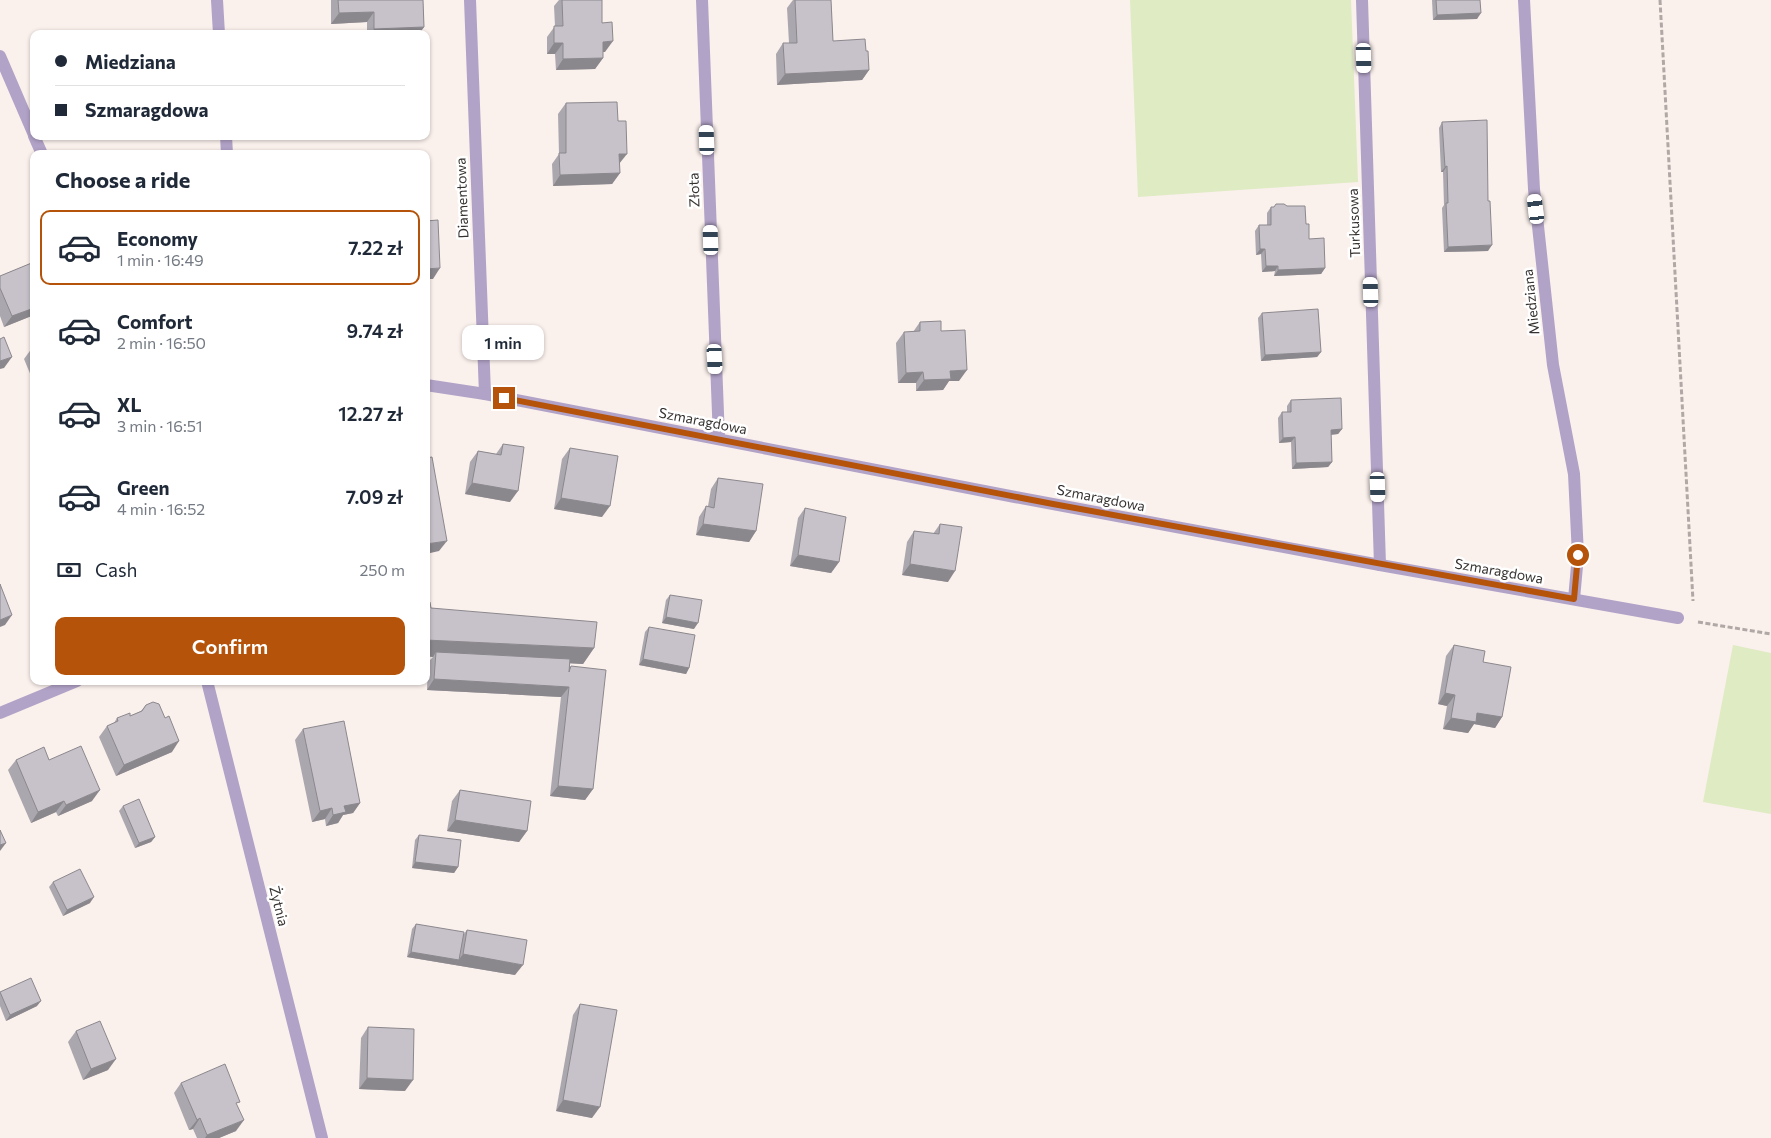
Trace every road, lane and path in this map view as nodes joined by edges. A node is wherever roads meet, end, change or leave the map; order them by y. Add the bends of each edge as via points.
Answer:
1 (217, 0) edge
2 (470, 0) edge
3 (702, 0) edge
4 (1362, 0) edge
5 (1524, 0) edge
6 (1660, 0) edge
7 (219, 30) edge
8 (0, 56) edge
9 (30, 126) edge
10 (430, 386) edge
11 (485, 394) junction
12 (718, 439) junction
13 (1380, 565) junction
14 (1574, 599) junction
15 (1678, 618) joint
16 (1694, 621) junction
17 (1771, 634) edge
18 (67, 685) edge
19 (208, 685) edge
20 (0, 713) edge
21 (322, 1138) edge

1 - 7 street
2 - 11 street, Diamentowa
3 - 12 street, Złota
4 - 13 street, Turkusowa
5 - 14 street, Miedziana via 1534,189 1554,365 1574,474 1578,555
6 - 16 path
8 - 9 street
10 - 11 street, Szmaragdowa
11 - 12 street, Szmaragdowa
12 - 13 street, Szmaragdowa
13 - 14 street, Szmaragdowa
14 - 15 street, Szmaragdowa
15 - 16 path
16 - 17 path
18 - 20 street
19 - 21 street, Żytnia

